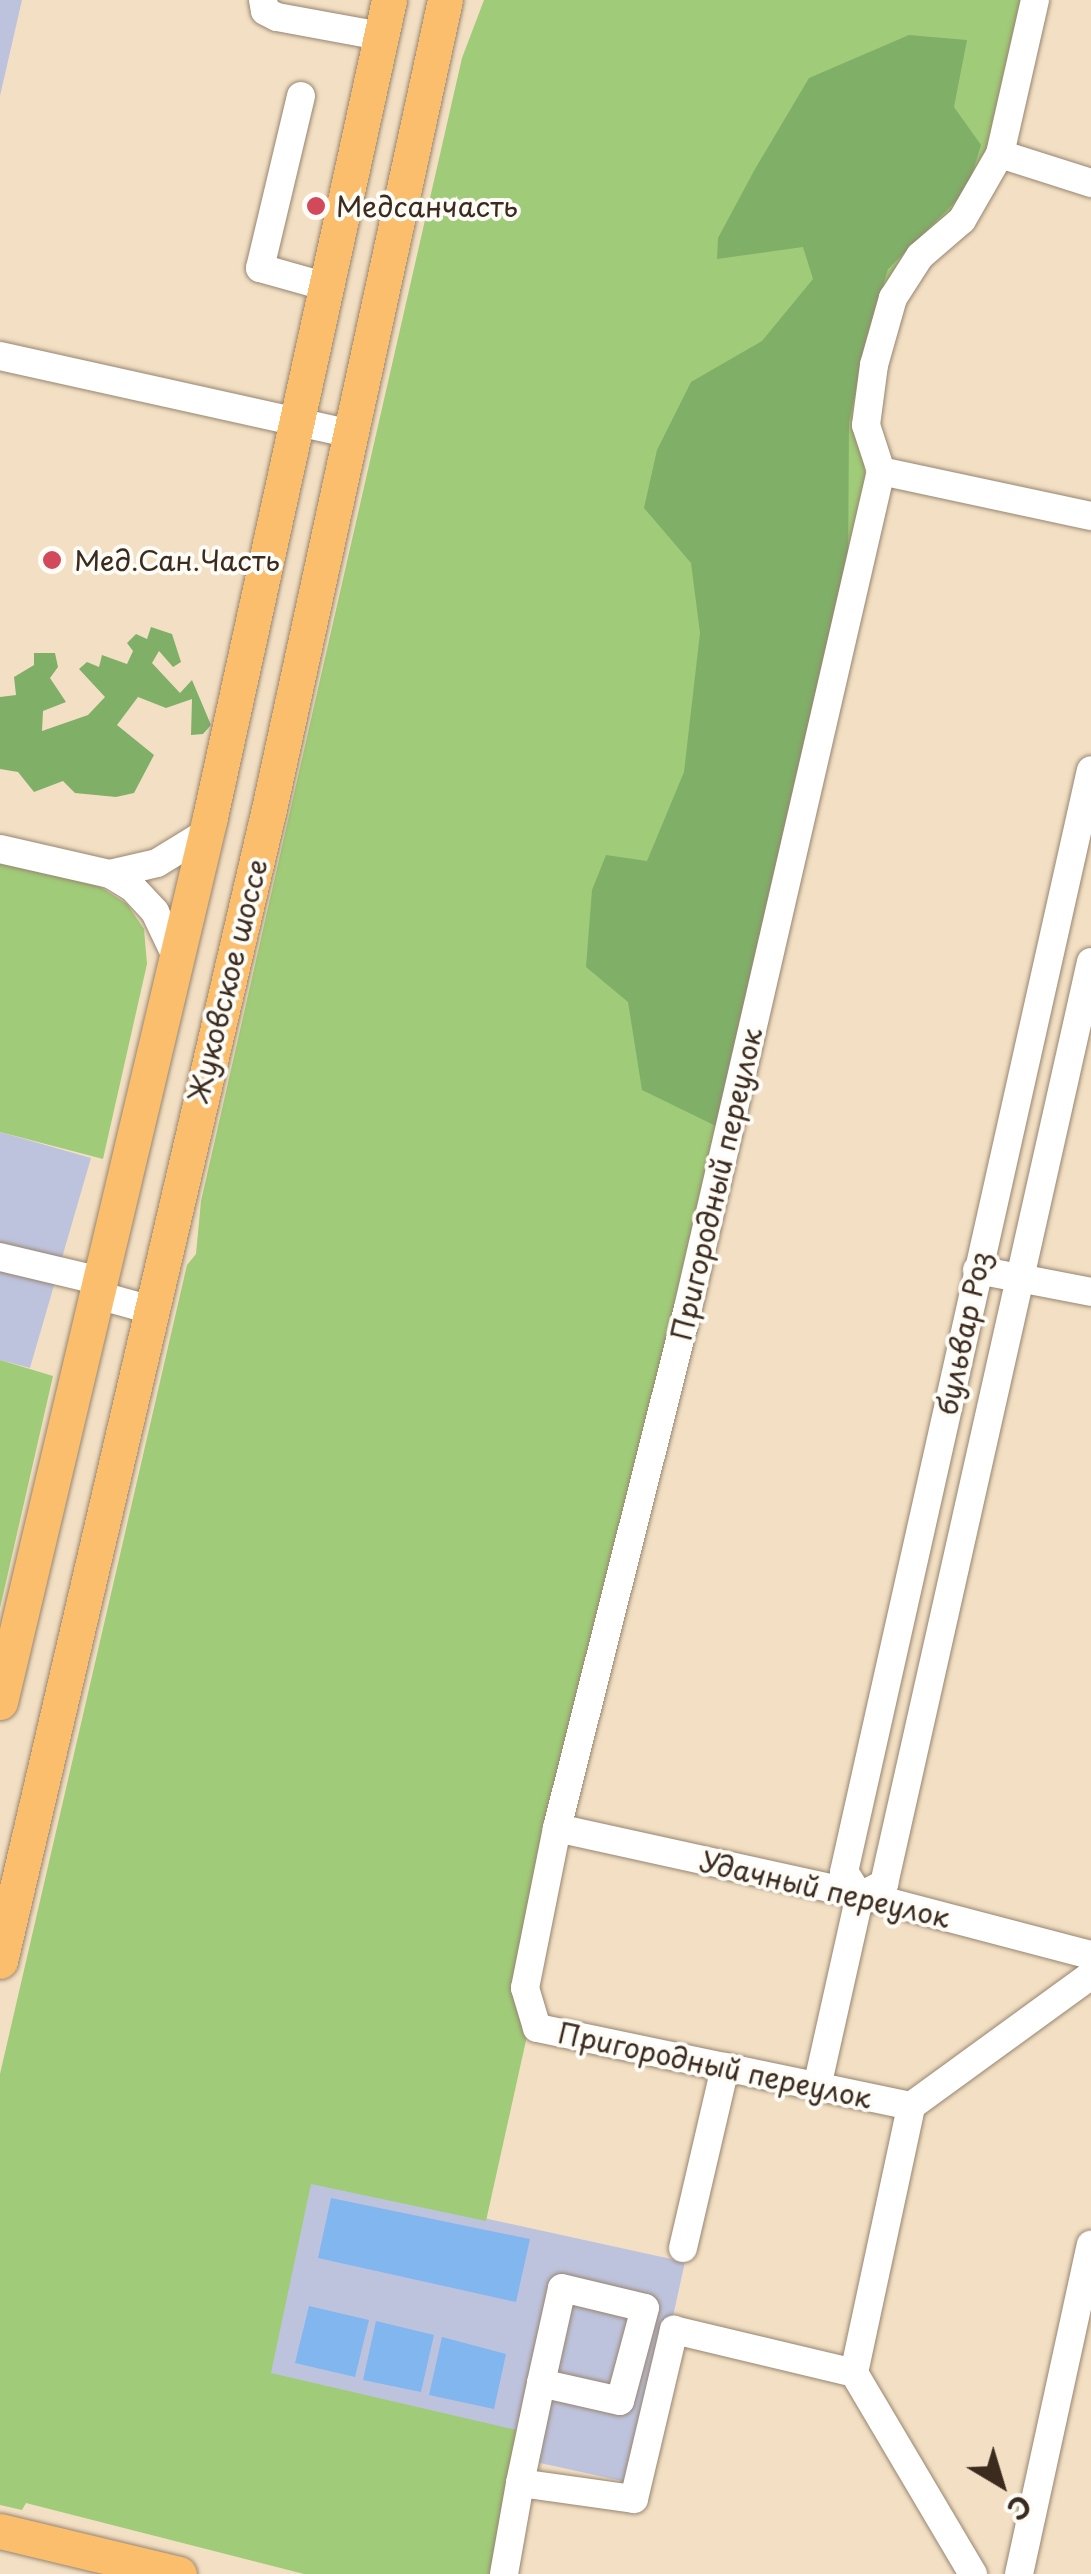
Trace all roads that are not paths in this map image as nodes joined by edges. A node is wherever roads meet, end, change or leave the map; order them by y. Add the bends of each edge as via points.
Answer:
1 (263, 0) edge
2 (1036, 0) edge
3 (442, 13) edge
4 (385, 17) edge
5 (301, 96) dead end
6 (1000, 154) junction
7 (1091, 183) edge
8 (324, 286) junction
9 (0, 356) edge
10 (294, 421) junction
11 (347, 432) junction
12 (881, 471) junction
13 (1091, 516) edge
14 (1091, 770) edge
15 (206, 833) junction
16 (0, 849) edge
17 (110, 874) junction
18 (176, 956) junction
19 (1091, 962) edge
20 (0, 1257) edge
21 (977, 1270) junction
22 (1018, 1276) junction
23 (95, 1287) junction
24 (1091, 1292) edge
25 (148, 1309) junction
26 (0, 1702) edge
27 (557, 1828) junction
28 (860, 1895) junction
29 (1091, 1955) edge
30 (0, 1960) edge
31 (1091, 1975) edge
32 (725, 2068) junction
33 (817, 2087) junction
34 (910, 2106) junction
35 (1091, 2245) edge
36 (683, 2248) dead end
37 (854, 2373) junction
38 (541, 2383) junction
39 (520, 2483) junction
40 (0, 2532) edge
41 (179, 2574) edge
42 (504, 2574) edge
43 (974, 2574) edge
44 (1019, 2574) edge

1 - 4 street via 270,15
2 - 6 street
3 - 4 main road via 426,34 401,30
3 - 11 main road, Жуковское шоссе
4 - 8 main road, Жуковское шоссе
5 - 8 street via 260,268
6 - 7 street
6 - 12 street via 962,220 920,256 893,298 866,425
8 - 10 main road, Жуковское шоссе
9 - 10 street
10 - 11 street
10 - 15 main road, Жуковское шоссе
11 - 25 main road, Жуковское шоссе via 268,810
12 - 13 street
12 - 27 street, Пригородный переулок via 688,1308
14 - 21 street, бульвар Роз
15 - 17 street via 157,864
15 - 18 main road, Жуковское шоссе
16 - 17 street
17 - 18 street via 156,912
18 - 23 main road, Жуковское шоссе
19 - 22 street
20 - 23 street
21 - 22 street
21 - 28 street, бульвар Роз via 844,1872
22 - 24 street
22 - 28 street via 884,1884
23 - 25 street
23 - 26 main road, Жуковское шоссе
25 - 30 main road, Жуковское шоссе
27 - 28 street, Удачный переулок
27 - 32 street, Пригородный переулок via 525,1988 537,2028
28 - 29 street, Удачный переулок
28 - 33 street
31 - 34 street
32 - 33 street, Пригородный переулок
32 - 36 street
33 - 34 street, Пригородный переулок
34 - 37 street
35 - 44 street
37 - 39 street via 674,2330 634,2499
37 - 43 street
38 - 38 street via 620,2401 645,2308 562,2288
38 - 39 street
39 - 42 street
40 - 41 main road

